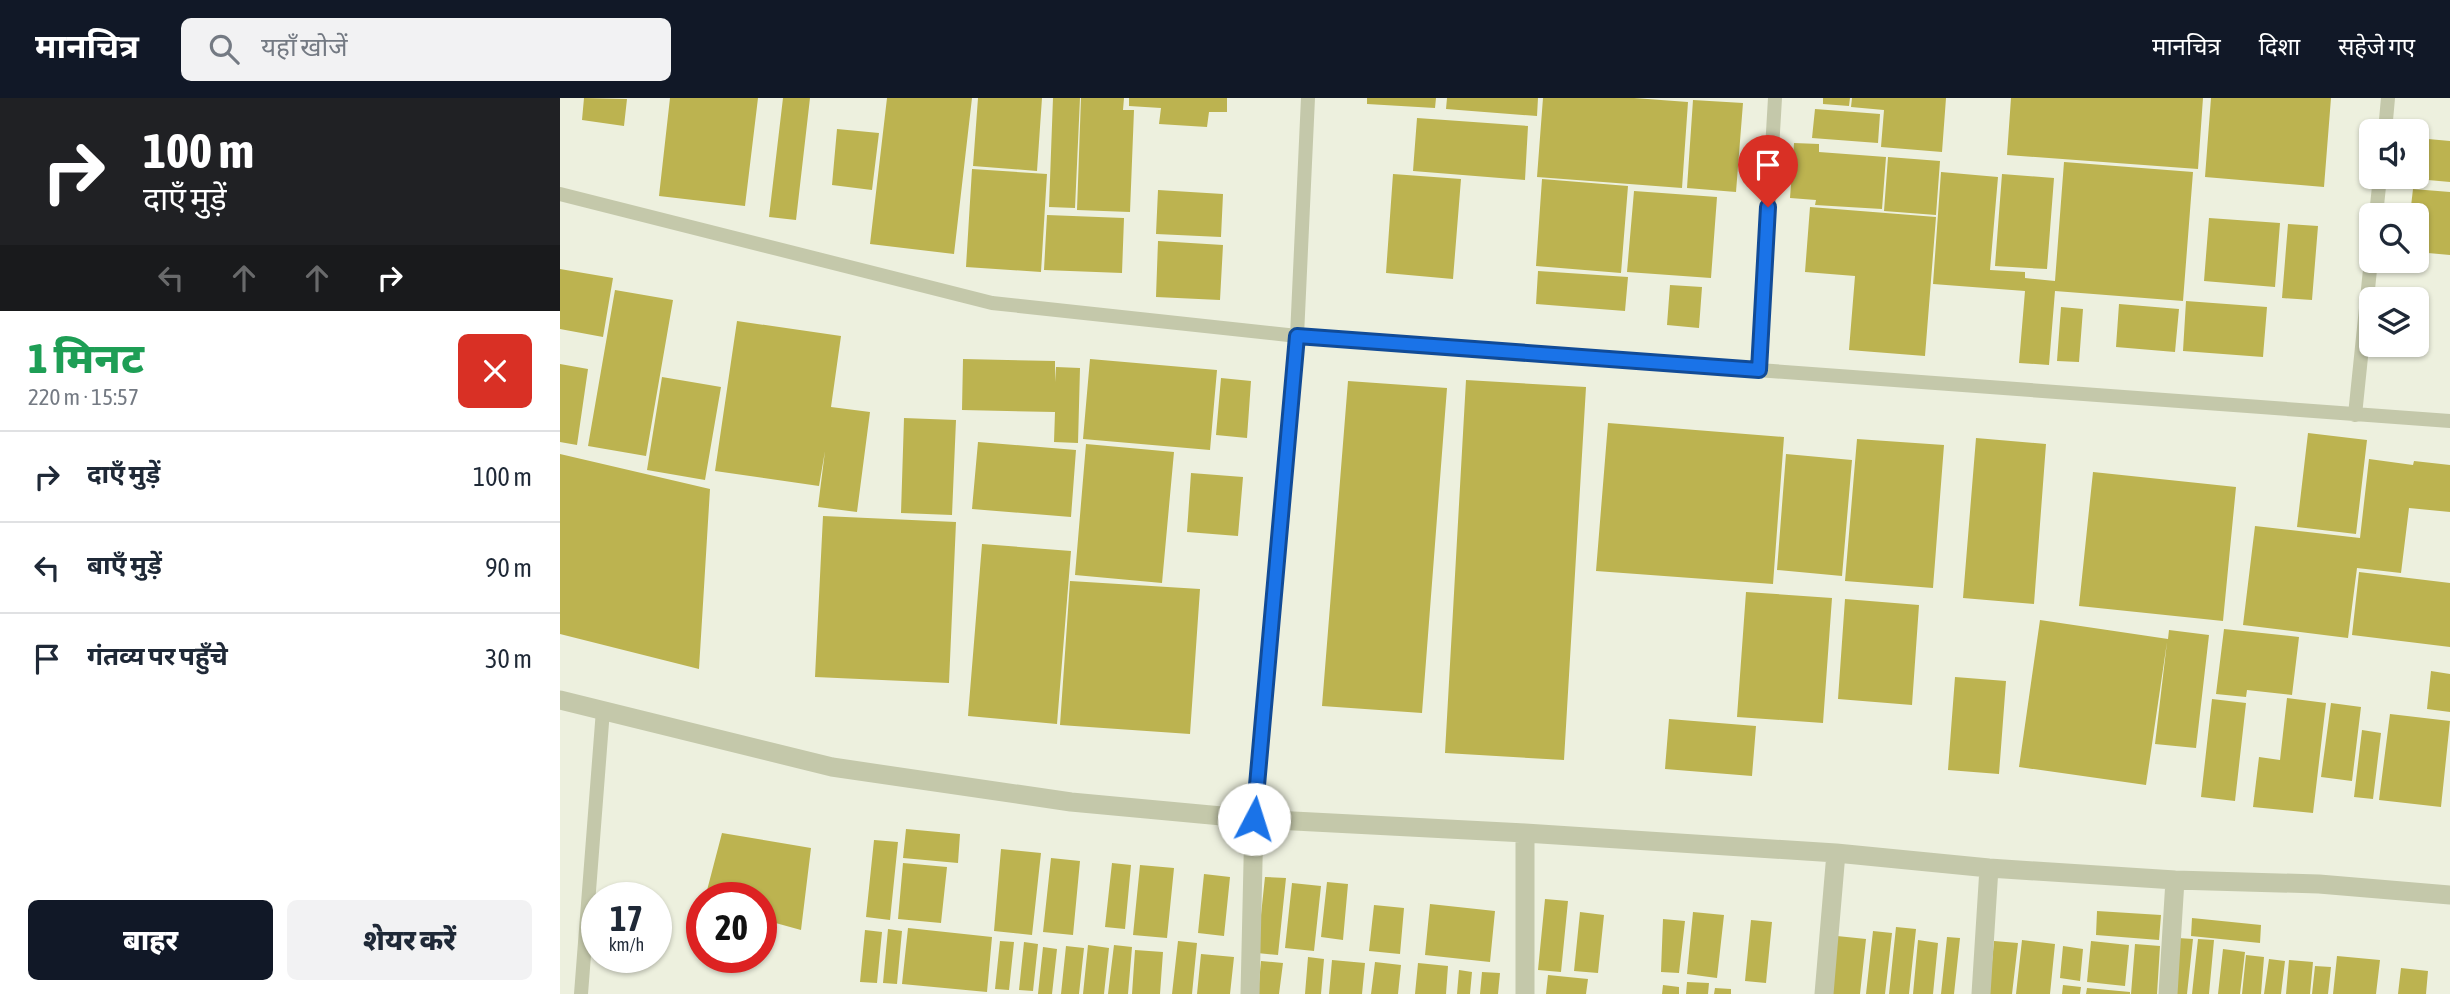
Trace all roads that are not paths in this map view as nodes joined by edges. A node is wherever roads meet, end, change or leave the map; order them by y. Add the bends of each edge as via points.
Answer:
1 (1308, 98) edge
2 (1774, 98) edge
3 (2388, 98) edge
4 (2386, 119) edge
5 (560, 194) edge
6 (2370, 273) edge
7 (1297, 336) junction
8 (1759, 370) junction
9 (2355, 415) junction
10 (2450, 421) edge
11 (560, 700) edge
12 (603, 710) junction
13 (1254, 819) junction
14 (1525, 833) junction
15 (1836, 853) junction
16 (1989, 868) junction
17 (2175, 880) junction
18 (2450, 895) edge
19 (581, 994) edge
20 (1250, 994) edge
21 (1525, 994) edge
22 (1824, 994) edge
23 (1981, 994) edge
24 (2168, 994) edge

1 - 7 lane
2 - 8 lane
3 - 4 lane
5 - 7 lane via 992,303
6 - 9 lane
7 - 8 lane
7 - 13 lane
8 - 9 lane
9 - 10 lane
11 - 12 street
12 - 13 street via 832,767 1071,802
12 - 19 lane
13 - 14 street
13 - 20 street
14 - 15 street
14 - 21 street
15 - 16 street
15 - 22 street
16 - 17 street
16 - 23 street
17 - 18 street via 2319,884
17 - 24 street

